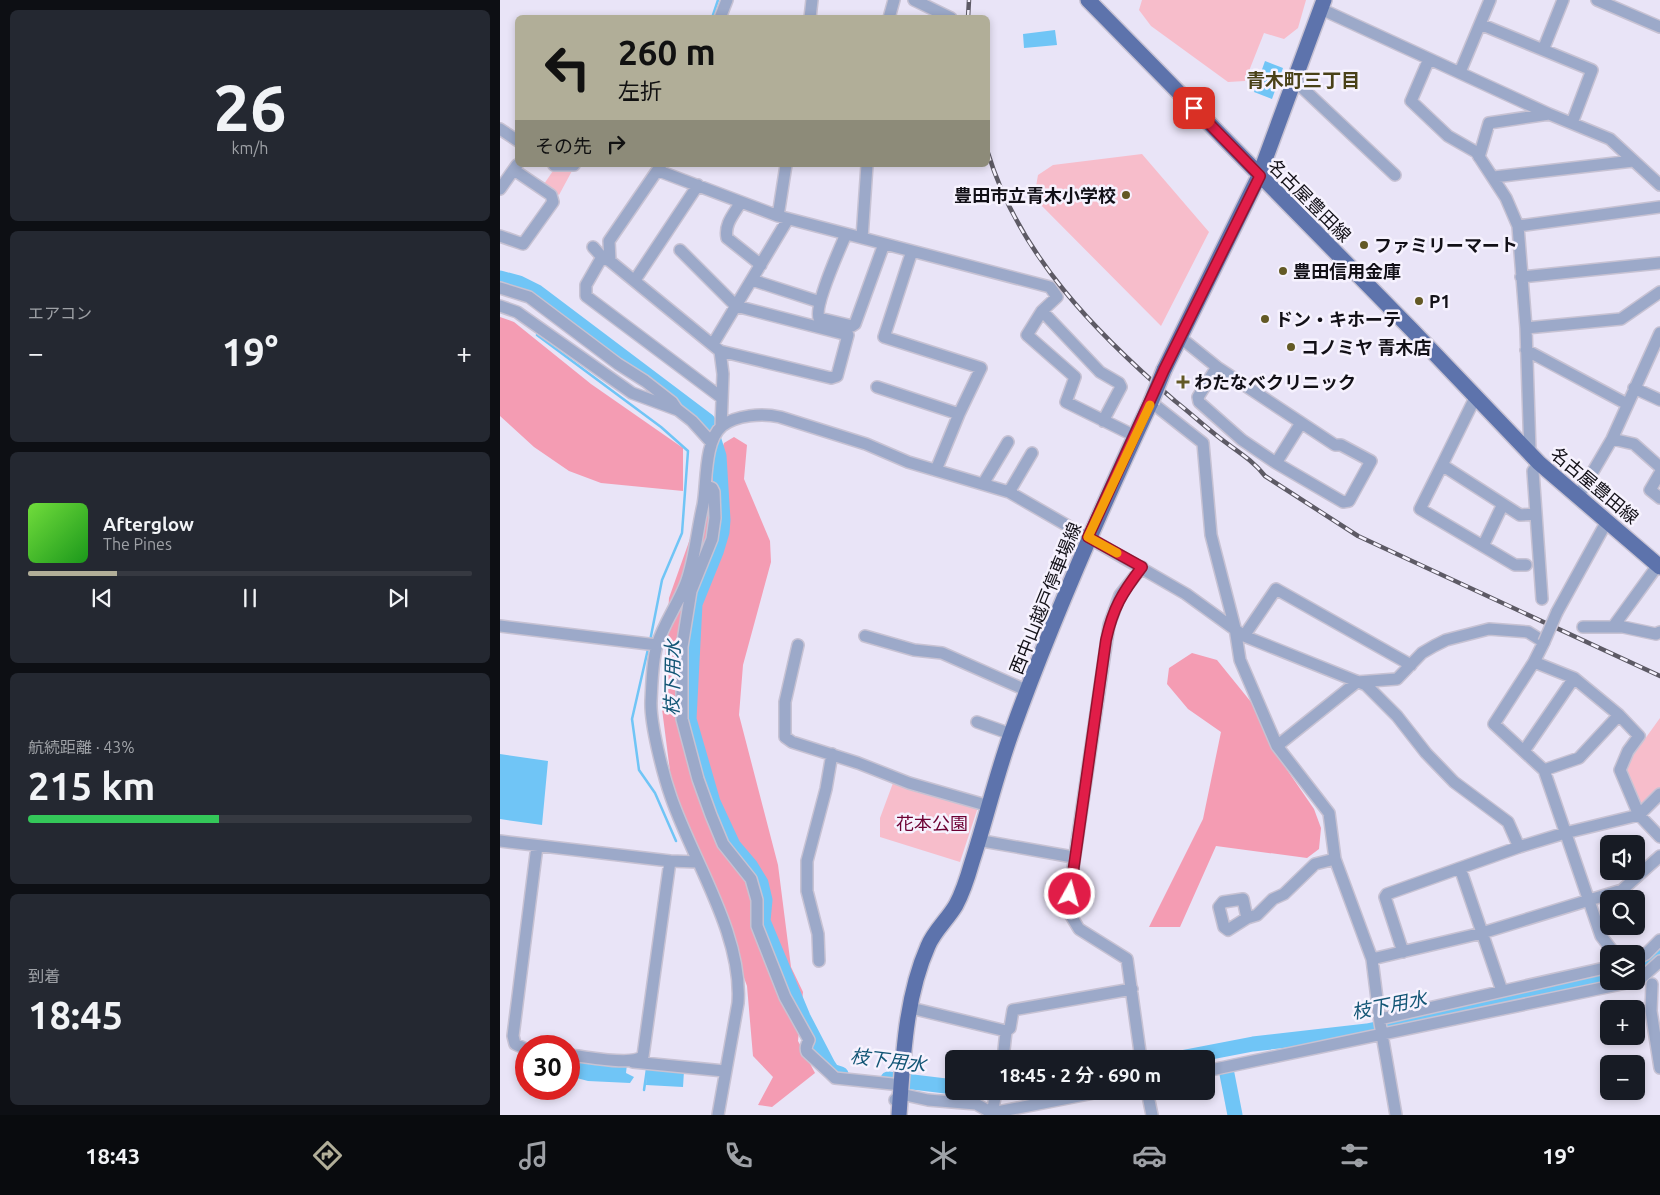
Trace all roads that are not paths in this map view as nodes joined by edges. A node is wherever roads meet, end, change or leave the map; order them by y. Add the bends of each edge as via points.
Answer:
1 (727, 0) edge
2 (812, 0) edge
3 (894, 0) edge
4 (914, 0) edge
5 (1088, 0) edge
6 (1490, 0) edge
7 (1563, 0) edge
8 (1597, 0) edge
9 (1621, 4) edge
10 (1322, 5) edge
11 (721, 15) edge
12 (814, 15) edge
13 (890, 15) edge
14 (945, 15) edge
15 (1480, 24) junction
16 (1660, 28) edge
17 (1543, 50) junction
18 (1428, 59) junction
19 (1460, 72) junction
20 (1294, 81) junction
21 (1549, 114) junction
22 (1572, 123) junction
23 (500, 129) edge
24 (515, 139) edge
25 (1479, 157) junction
26 (1633, 161) junction
27 (515, 167) edge
28 (517, 167) edge
29 (782, 167) edge
30 (867, 167) edge
31 (660, 168) edge
32 (1395, 175) dead end
33 (1260, 176) junction
34 (1494, 177) junction
35 (1660, 185) edge
36 (698, 186) junction
37 (500, 190) edge
38 (741, 202) junction
39 (1660, 207) edge
40 (783, 217) junction
41 (1518, 226) junction
42 (846, 234) junction
43 (500, 236) edge
44 (862, 238) junction
45 (884, 244) junction
46 (594, 247) dead end
47 (680, 250) dead end
48 (912, 251) junction
49 (606, 259) junction
50 (1660, 263) edge
51 (761, 265) junction
52 (1521, 277) junction
53 (635, 280) junction
54 (752, 280) junction
55 (500, 288) edge
56 (1660, 292) edge
57 (820, 302) junction
58 (500, 306) edge
59 (736, 306) junction
60 (1042, 311) junction
61 (1526, 328) junction
62 (1660, 333) edge
63 (1181, 338) junction
64 (716, 348) junction
65 (1526, 350) junction
66 (1217, 367) junction
67 (878, 387) dead end
68 (1634, 388) junction
69 (722, 398) junction
70 (1475, 398) junction
71 (1660, 400) edge
72 (1151, 402) junction
73 (1627, 404) junction
74 (678, 410) junction
75 (959, 414) junction
76 (1103, 421) junction
77 (1301, 423) junction
78 (722, 426) junction
79 (1135, 436) junction
80 (1612, 440) junction
81 (710, 442) junction
82 (1008, 442) dead end
83 (1032, 453) dead end
84 (1534, 458) junction
85 (1276, 462) junction
86 (1442, 465) junction
87 (1660, 467) edge
88 (936, 470) junction
89 (1660, 473) edge
90 (983, 484) junction
91 (707, 486) junction
92 (1009, 492) junction
93 (1578, 497) junction
94 (1660, 498) edge
95 (1504, 504) junction
96 (1536, 514) junction
97 (1606, 523) junction
98 (1088, 537) junction
99 (1483, 546) junction
100 (1526, 565) dead end
101 (1659, 566) edge
102 (1142, 567) junction
103 (1542, 599) dead end
104 (500, 626) edge
105 (1583, 627) dead end
106 (1613, 627) junction
107 (1240, 632) junction
108 (1660, 632) edge
109 (865, 636) dead end
110 (1544, 642) junction
111 (657, 645) junction
112 (798, 645) dead end
113 (1534, 662) junction
114 (1411, 665) junction
115 (1574, 678) junction
116 (1357, 682) junction
117 (1028, 691) junction
118 (1619, 715) junction
119 (977, 722) dead end
120 (1011, 734) junction
121 (1277, 746) junction
122 (1524, 751) junction
123 (832, 754) junction
124 (1544, 770) junction
125 (1660, 794) edge
126 (989, 806) junction
127 (1639, 815) junction
128 (1565, 833) junction
129 (1660, 837) edge
130 (977, 840) junction
131 (500, 841) edge
132 (537, 846) junction
133 (1519, 847) junction
134 (1074, 856) junction
135 (1660, 856) edge
136 (1335, 859) junction
137 (670, 861) junction
138 (698, 862) junction
139 (1460, 868) junction
140 (1588, 901) junction
141 (1248, 922) dead end
142 (1482, 933) junction
143 (1660, 940) edge
144 (1608, 945) edge
145 (1403, 952) junction
146 (1645, 954) edge
147 (1372, 958) junction
148 (819, 961) dead end
149 (1660, 961) edge
150 (1600, 969) edge
151 (1645, 974) edge
152 (1656, 985) edge
153 (1132, 989) junction
154 (1600, 989) edge
155 (1502, 991) junction
156 (911, 1008) junction
157 (1380, 1020) junction
158 (1006, 1031) junction
159 (1382, 1034) junction
160 (515, 1044) edge
161 (1004, 1050) edge
162 (1140, 1050) edge
163 (580, 1055) edge
164 (633, 1062) junction
165 (1660, 1068) edge
166 (1215, 1069) edge
167 (724, 1071) junction
168 (900, 1094) edge
169 (993, 1100) edge
170 (1060, 1100) edge
171 (1149, 1100) edge
172 (992, 1114) edge
173 (718, 1115) edge
174 (1152, 1115) edge
175 (1396, 1115) edge

1 - 11 street
2 - 12 street
3 - 13 street
4 - 14 street
5 - 33 main road, 名古屋豊田線
6 - 15 street
7 - 17 street
8 - 9 street
9 - 16 street
10 - 18 street
10 - 20 main road, 西中山越戸停車場線
15 - 17 street
15 - 19 street
17 - 22 street via 1592,70
18 - 19 street
18 - 25 street via 1411,101 1448,136
19 - 21 street
20 - 32 street
20 - 33 main road, 西中山越戸停車場線
21 - 22 street
21 - 25 street via 1489,124
22 - 26 street via 1610,140
23 - 24 street
25 - 34 street
26 - 34 street
26 - 35 street
27 - 37 street
28 - 43 street via 551,195 553,202 523,244
29 - 40 street
30 - 44 street
31 - 36 street
31 - 49 street via 609,242
33 - 63 main road, 西中山越戸停車場線
33 - 70 main road, 名古屋豊田線
34 - 41 street
36 - 38 street
36 - 53 street
38 - 40 street
38 - 51 street via 727,224 727,238
39 - 41 street
40 - 42 street
40 - 51 street
41 - 52 street
42 - 44 street
42 - 57 street
44 - 45 street
45 - 48 street
45 - 57 street via 855,324 818,318
46 - 49 street
47 - 59 street
48 - 60 street via 1050,287 1057,297
48 - 75 street via 884,337 981,368
49 - 53 street
49 - 69 street via 586,285 586,296
50 - 52 street
51 - 54 street
52 - 61 street
53 - 64 street
54 - 57 street
54 - 59 street
55 - 74 street via 529,297 645,381
56 - 61 street via 1621,319
58 - 74 street via 517,312 632,393
59 - 64 street
59 - 64 street via 848,335 837,376 831,378
60 - 76 street via 1100,372 1119,383 1121,387
60 - 76 street via 1027,335 1075,377 1066,402
61 - 65 street
62 - 68 street
63 - 66 street
63 - 72 main road, 西中山越戸停車場線, bridge
64 - 69 street via 723,374
65 - 73 street
65 - 84 street
66 - 77 street
66 - 85 street via 1198,397 1199,402 1242,440
67 - 75 street
68 - 71 street
68 - 73 street
69 - 78 street
70 - 84 main road, 名古屋豊田線
70 - 86 street
72 - 79 main road, 西中山越戸停車場線
72 - 107 street via 1203,443 1211,535
73 - 80 street
74 - 81 street
75 - 88 street
76 - 79 street
77 - 85 street
77 - 85 street via 1335,445 1371,461 1349,501 1343,502
78 - 81 street
78 - 88 street via 768,414 837,434
79 - 98 main road, 西中山越戸停車場線
80 - 87 street via 1634,444
80 - 93 street
81 - 91 street
82 - 90 street
83 - 92 street
84 - 93 main road, 名古屋豊田線
84 - 96 street
86 - 95 street
86 - 99 street via 1420,509
88 - 90 street
89 - 94 street via 1650,490
90 - 92 street
91 - 111 street via 686,581
91 - 168 street via 714,492 712,539 691,591 682,647 682,719 698,779 723,844 751,879 757,900 757,926 785,997 809,1040 808,1054 835,1078
92 - 98 street
93 - 97 main road, 名古屋豊田線
95 - 96 street via 1520,515
95 - 99 street
96 - 103 street
97 - 101 main road, 名古屋豊田線
97 - 110 street, bridge
98 - 102 street
98 - 117 main road, 西中山越戸停車場線
99 - 100 street via 1515,565
101 - 106 street
102 - 107 street
102 - 134 street via 1120,595 1109,624
104 - 111 street
105 - 106 street
106 - 108 street
107 - 114 street via 1276,589
107 - 116 street
107 - 121 street via 1240,660
109 - 117 street via 914,650 942,653
110 - 113 street
110 - 114 street via 1528,632 1489,628 1440,643 1422,653
111 - 138 street via 651,704 655,731 671,796
112 - 123 street via 784,702 785,738
113 - 115 street
113 - 122 street via 1494,724
114 - 116 street via 1397,679
115 - 118 street
115 - 122 street
116 - 121 street
116 - 133 street via 1366,685 1391,710 1454,782 1508,822
117 - 120 main road, 西中山越戸停車場線
118 - 124 street via 1582,755
118 - 127 street via 1639,736 1620,770
119 - 120 street
120 - 126 main road, 西中山越戸停車場線
121 - 136 street via 1329,813
122 - 124 street
123 - 126 street via 910,784
123 - 148 street via 807,861 807,891 818,934
124 - 128 street
125 - 127 street
126 - 130 main road, 西中山越戸停車場線
127 - 128 street
127 - 129 street
128 - 133 street
128 - 140 street
130 - 134 street
130 - 156 main road, 西中山越戸停車場線 via 956,904 929,943 913,990
131 - 132 street
132 - 137 street
132 - 160 street via 513,1036
133 - 139 street
134 - 153 street via 1067,909 1079,929 1127,959
135 - 140 street via 1627,888
136 - 141 street via 1315,864
136 - 147 street
137 - 138 street
137 - 164 street via 644,1054
138 - 167 street via 733,949 739,986
139 - 142 street
139 - 145 street via 1385,895
140 - 142 street
140 - 144 street via 1601,936
142 - 145 street
142 - 155 street
143 - 146 street
145 - 147 street
147 - 157 street
149 - 151 street
150 - 155 street
152 - 165 street via 1651,1011
153 - 158 street via 1013,1010 1010,1028
153 - 162 street
154 - 159 street
155 - 157 street
156 - 158 street
156 - 168 main road, 西中山越戸停車場線
157 - 159 street
158 - 161 street
159 - 166 street
159 - 175 street
163 - 164 street
164 - 167 street
167 - 173 street
168 - 172 street via 976,1104
169 - 172 street
170 - 172 street
171 - 174 street

